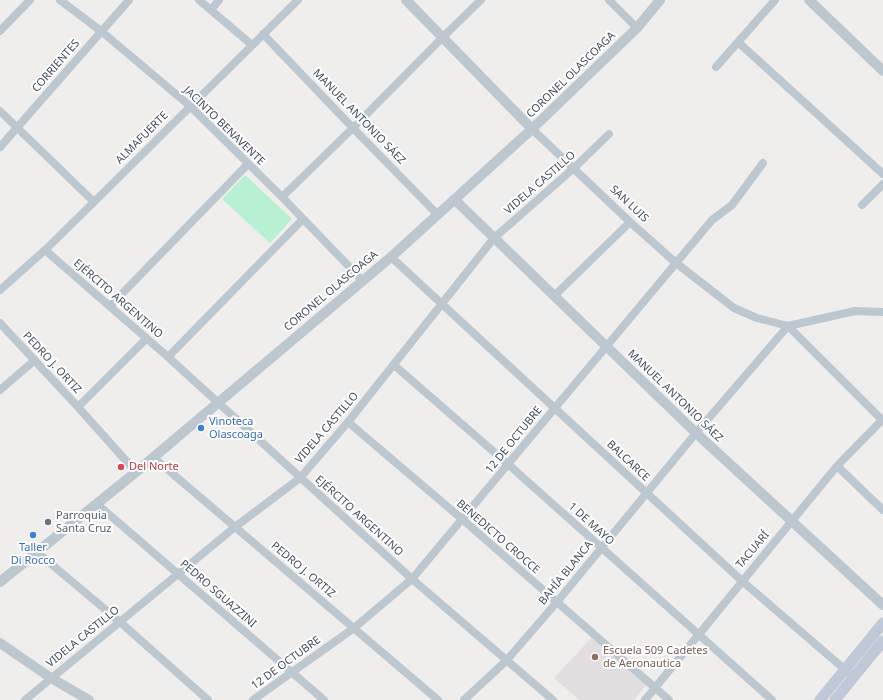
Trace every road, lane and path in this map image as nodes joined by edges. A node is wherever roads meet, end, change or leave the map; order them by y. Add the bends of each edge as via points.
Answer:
1 (30, 0) edge
2 (60, 0) edge
3 (129, 0) edge
4 (199, 0) edge
5 (219, 0) edge
6 (298, 0) edge
7 (406, 0) edge
8 (481, 0) edge
9 (609, 0) edge
10 (660, 0) edge
11 (775, 0) edge
12 (809, 0) edge
13 (211, 10) junction
14 (637, 28) junction
15 (0, 31) edge
16 (101, 31) junction
17 (263, 34) junction
18 (443, 37) junction
19 (738, 42) junction
20 (252, 45) junction
21 (716, 67) dead end
22 (883, 71) edge
23 (190, 106) junction
24 (0, 111) edge
25 (17, 128) junction
26 (353, 128) junction
27 (532, 129) junction
28 (610, 134) dead end
29 (0, 147) edge
30 (763, 163) dead end
31 (248, 164) junction
32 (574, 168) junction
33 (883, 174) edge
34 (883, 184) edge
35 (282, 197) junction
36 (455, 200) junction
37 (94, 202) junction
38 (862, 205) dead end
39 (438, 215) junction
40 (303, 219) junction
41 (630, 222) junction
42 (494, 238) junction
43 (45, 250) junction
44 (391, 257) junction
45 (676, 263) junction
46 (362, 280) junction
47 (0, 290) edge
48 (554, 296) junction
49 (441, 305) junction
50 (110, 306) junction
51 (883, 312) edge
52 (0, 323) edge
53 (788, 326) junction
54 (146, 339) junction
55 (606, 346) junction
56 (168, 357) junction
57 (35, 360) junction
58 (394, 365) junction
59 (0, 390) edge
60 (217, 403) junction
61 (78, 407) junction
62 (554, 407) junction
63 (883, 420) edge
64 (348, 422) junction
65 (696, 433) junction
66 (153, 457) junction
67 (509, 465) junction
68 (838, 466) junction
69 (136, 472) junction
70 (300, 478) junction
71 (646, 493) junction
72 (97, 504) junction
73 (883, 510) edge
74 (462, 519) junction
75 (792, 521) junction
76 (236, 527) junction
77 (601, 547) junction
78 (37, 552) junction
79 (178, 574) junction
80 (1, 578) edge
81 (412, 579) junction
82 (742, 581) junction
83 (557, 602) junction
84 (883, 605) edge
85 (120, 622) junction
86 (883, 623) edge
87 (354, 628) junction
88 (698, 635) junction
89 (883, 641) edge
90 (0, 643) edge
91 (506, 661) junction
92 (292, 672) junction
93 (849, 673) junction
94 (51, 678) junction
95 (655, 688) junction
96 (25, 700) edge
97 (89, 700) edge
98 (208, 700) edge
99 (253, 700) edge
100 (324, 700) edge
101 (438, 700) edge
102 (464, 700) edge
103 (553, 700) edge
104 (645, 700) edge
105 (669, 700) edge
106 (772, 700) edge
107 (820, 700) edge
108 (835, 700) edge

1 - 15 street
2 - 16 street, JACINTO BENAVENTE
3 - 16 street, CORRIENTES
4 - 13 street
5 - 13 street
6 - 17 street, ALMAFUERTE
7 - 18 street, SAN LUIS
8 - 18 street
9 - 14 street
10 - 14 street, CORONEL OLASCOAGA
11 - 19 street
12 - 22 street
13 - 20 street
14 - 27 street, CORONEL OLASCOAGA
16 - 23 street, JACINTO BENAVENTE
16 - 25 street, CORRIENTES
17 - 20 street, ALMAFUERTE
17 - 26 street, MANUEL ANTONIO SÁEZ
18 - 26 street
18 - 27 street, SAN LUIS
19 - 21 street
19 - 33 street
20 - 23 street, ALMAFUERTE
23 - 31 street, JACINTO BENAVENTE
23 - 37 street, ALMAFUERTE
24 - 25 street
25 - 29 street, CORRIENTES
25 - 37 street
26 - 35 street
26 - 39 street, MANUEL ANTONIO SÁEZ
27 - 32 street, SAN LUIS
27 - 36 street, CORONEL OLASCOAGA
28 - 32 street, VIDELA CASTILLO
30 - 45 street, 12 DE OCTUBRE via 732,205 712,220
31 - 35 street, JACINTO BENAVENTE
31 - 50 street
32 - 41 street, SAN LUIS
32 - 42 street, VIDELA CASTILLO
34 - 38 street
35 - 40 street, JACINTO BENAVENTE
36 - 39 street, CORONEL OLASCOAGA
36 - 42 street, MANUEL ANTONIO SÁEZ
37 - 43 street, ALMAFUERTE
39 - 44 street, CORONEL OLASCOAGA
40 - 46 street, JACINTO BENAVENTE
40 - 56 street
41 - 45 street, SAN LUIS
41 - 48 street
42 - 48 street, MANUEL ANTONIO SÁEZ
42 - 49 street, VIDELA CASTILLO
43 - 47 street, ALMAFUERTE
43 - 50 street, EJÉRCITO ARGENTINO
44 - 46 street, CORONEL OLASCOAGA
44 - 49 street, BALCARCE
45 - 53 street, SAN LUIS via 734,308 757,318
45 - 55 street, 12 DE OCTUBRE
46 - 60 street, CORONEL OLASCOAGA
48 - 55 street, MANUEL ANTONIO SÁEZ
49 - 58 street, VIDELA CASTILLO
49 - 62 street, BALCARCE
50 - 54 street, EJÉRCITO ARGENTINO
51 - 53 street, SAN LUIS via 855,311
52 - 57 street, PEDRO J. ORTIZ
53 - 63 street
53 - 65 street, BAHÍA BLANCA
54 - 56 street, EJÉRCITO ARGENTINO
54 - 61 street
55 - 62 street, 12 DE OCTUBRE
55 - 65 street, MANUEL ANTONIO SÁEZ
56 - 60 street, EJÉRCITO ARGENTINO
57 - 59 street
57 - 61 street, PEDRO J. ORTIZ
58 - 64 street, VIDELA CASTILLO
58 - 67 street, 1 DE MAYO
60 - 66 street, CORONEL OLASCOAGA
60 - 70 street, EJÉRCITO ARGENTINO
61 - 69 street, PEDRO J. ORTIZ
62 - 67 street, 12 DE OCTUBRE
62 - 71 street, BALCARCE
63 - 68 street, TACUARÍ
64 - 70 street, VIDELA CASTILLO
64 - 74 street, BENEDICTO CROCCE
65 - 71 street, BAHÍA BLANCA
65 - 75 street, MANUEL ANTONIO SÁEZ
66 - 69 street, CORONEL OLASCOAGA
66 - 76 street, PEDRO J. ORTIZ
67 - 74 street, 12 DE OCTUBRE
67 - 77 street, 1 DE MAYO
68 - 73 street
68 - 75 street, TACUARÍ
69 - 72 street, CORONEL OLASCOAGA
70 - 76 street, VIDELA CASTILLO
70 - 81 street, EJÉRCITO ARGENTINO
71 - 77 street, BAHÍA BLANCA
71 - 82 street, BALCARCE
72 - 78 street, CORONEL OLASCOAGA
72 - 79 street, PEDRO SGUAZZINI
74 - 81 street, 12 DE OCTUBRE
74 - 83 street, BENEDICTO CROCCE
75 - 82 street, TACUARÍ
75 - 84 street, MANUEL ANTONIO SÁEZ
76 - 79 street, VIDELA CASTILLO
76 - 87 street, PEDRO J. ORTIZ
77 - 83 street, BAHÍA BLANCA
77 - 88 street, 1 DE MAYO
78 - 80 street, CORONEL OLASCOAGA
78 - 85 street
79 - 85 street, VIDELA CASTILLO
79 - 92 street, PEDRO SGUAZZINI
81 - 87 street, 12 DE OCTUBRE
81 - 91 street, EJÉRCITO ARGENTINO
82 - 88 street, TACUARÍ
82 - 93 street, BALCARCE
83 - 91 street, BAHÍA BLANCA
83 - 95 street, BENEDICTO CROCCE
85 - 94 street, VIDELA CASTILLO
85 - 98 street
86 - 93 main road
87 - 92 street, 12 DE OCTUBRE
87 - 101 street, PEDRO J. ORTIZ
88 - 95 street, TACUARÍ
88 - 106 street, 1 DE MAYO
89 - 93 main road
90 - 94 street
91 - 102 street, BAHÍA BLANCA
91 - 103 street, EJÉRCITO ARGENTINO
92 - 99 street, 12 DE OCTUBRE
92 - 100 street, PEDRO SGUAZZINI
93 - 107 main road
93 - 108 main road
94 - 96 street, VIDELA CASTILLO
94 - 97 street
95 - 104 street, TACUARÍ
95 - 105 street, BENEDICTO CROCCE

